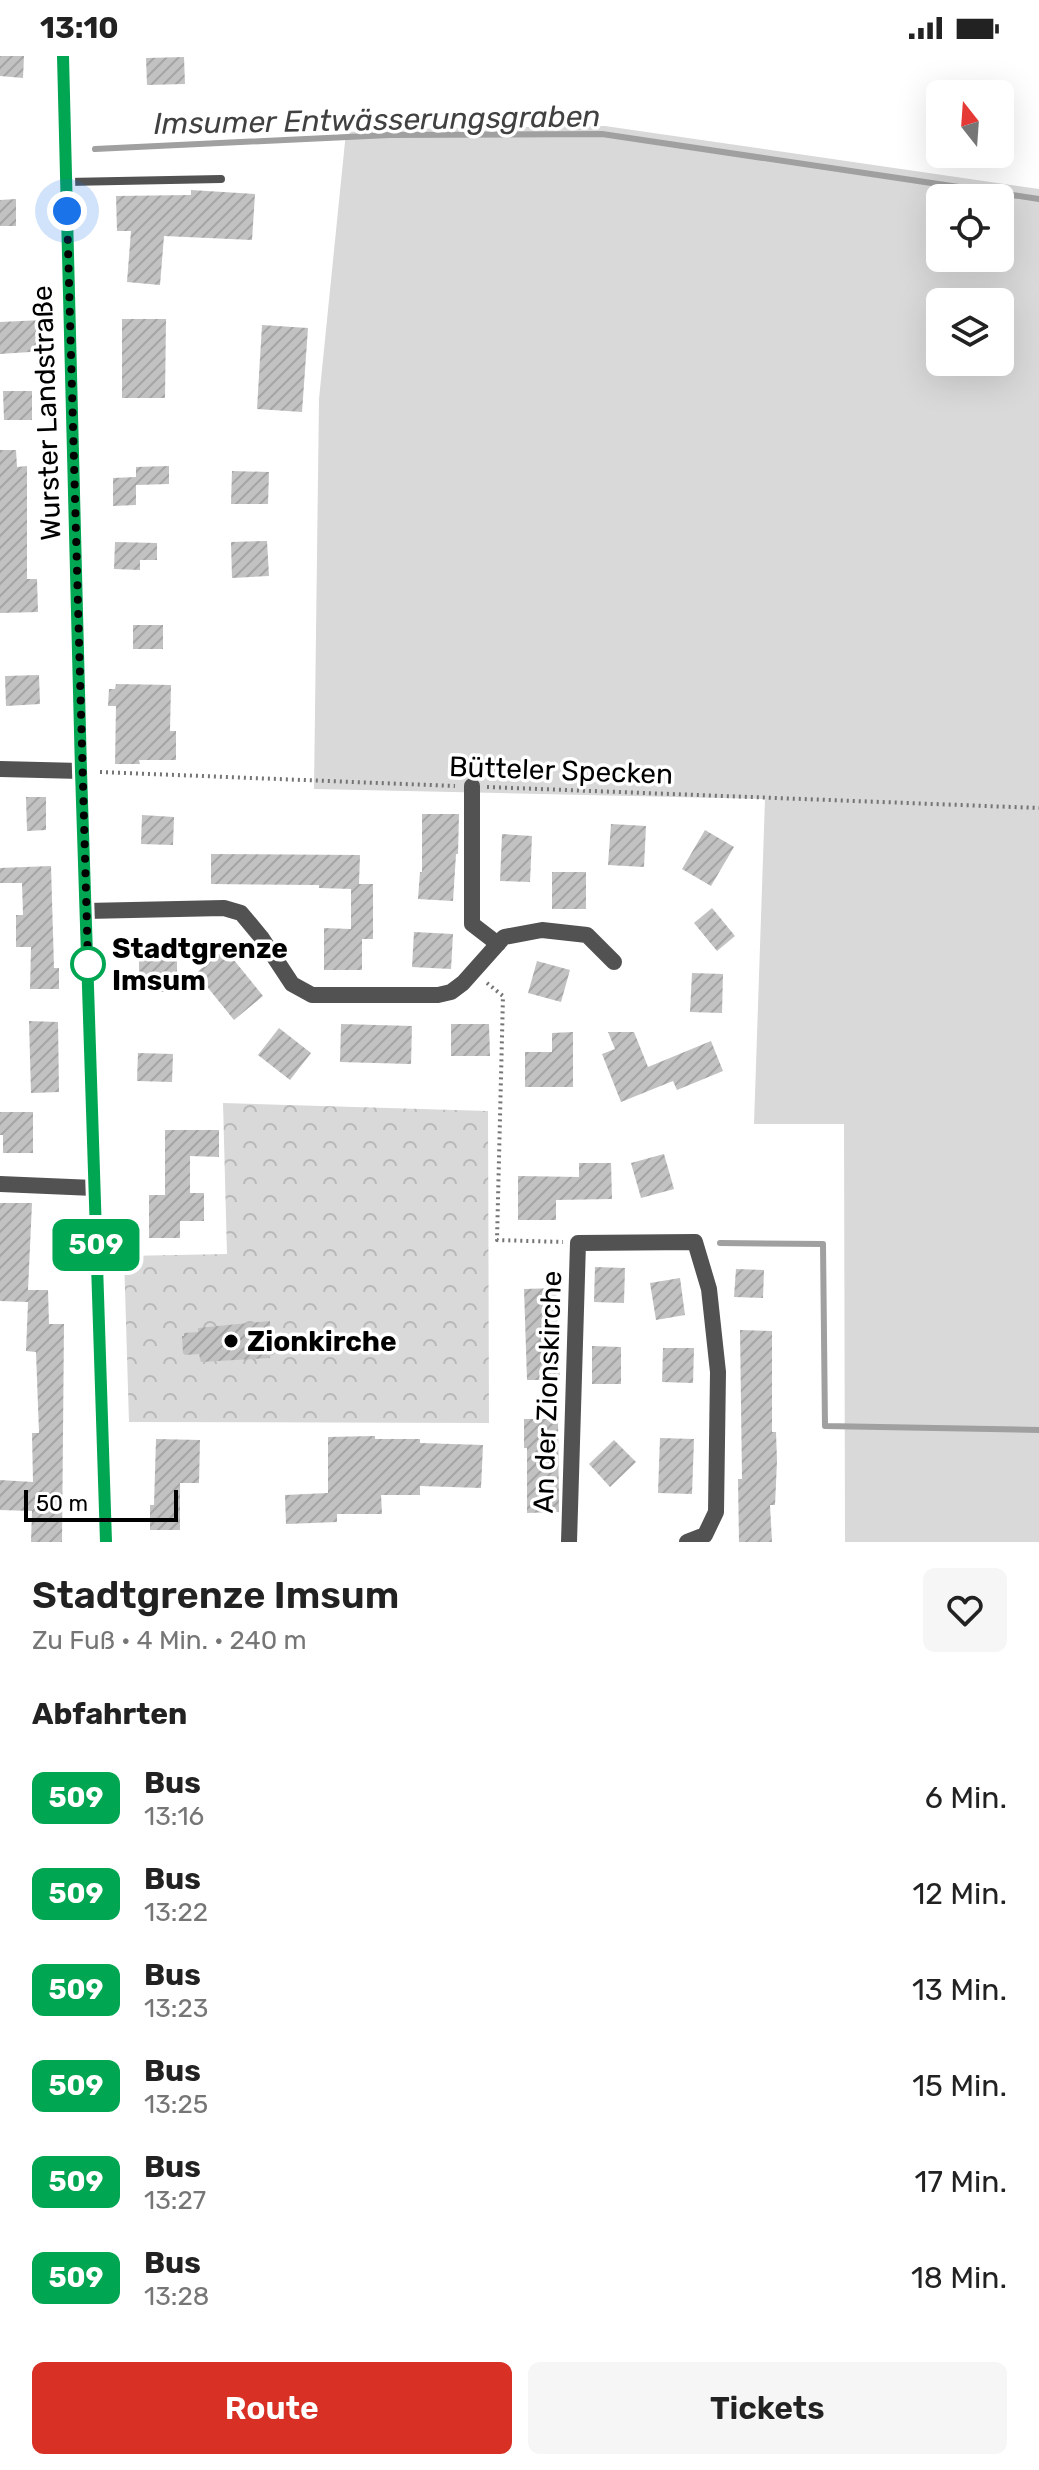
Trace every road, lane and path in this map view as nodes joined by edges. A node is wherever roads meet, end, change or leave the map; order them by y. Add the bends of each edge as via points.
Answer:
1 (63, 56) edge
2 (221, 179) dead end
3 (66, 182) junction
4 (0, 769) edge
5 (81, 769) junction
6 (472, 786) junction
7 (1039, 808) edge
8 (86, 911) junction
9 (498, 944) junction
10 (614, 962) dead end
11 (474, 971) junction
12 (0, 1184) edge
13 (94, 1188) junction
14 (578, 1243) junction
15 (106, 1542) edge
16 (569, 1542) edge
17 (687, 1542) edge

1 - 3 main road, Wurster Landstraße
2 - 3 lane
3 - 5 main road, Wurster Landstraße
4 - 5 street
5 - 6 path, Bütteler Specken
5 - 8 main road, Wurster Landstraße
6 - 7 path, Bütteler Specken
6 - 9 street via 472,924
8 - 11 street via 224,908 241,913 292,984 312,995 438,995 451,992
8 - 13 main road, Wurster Landstraße
9 - 10 street via 504,937 542,930 587,935
9 - 11 street
11 - 14 path via 503,996 497,1240
12 - 13 street
13 - 15 main road, Wurster Landstraße
14 - 16 street, An der Zionskirche
14 - 17 street via 695,1242 709,1289 718,1372 716,1512 705,1535

